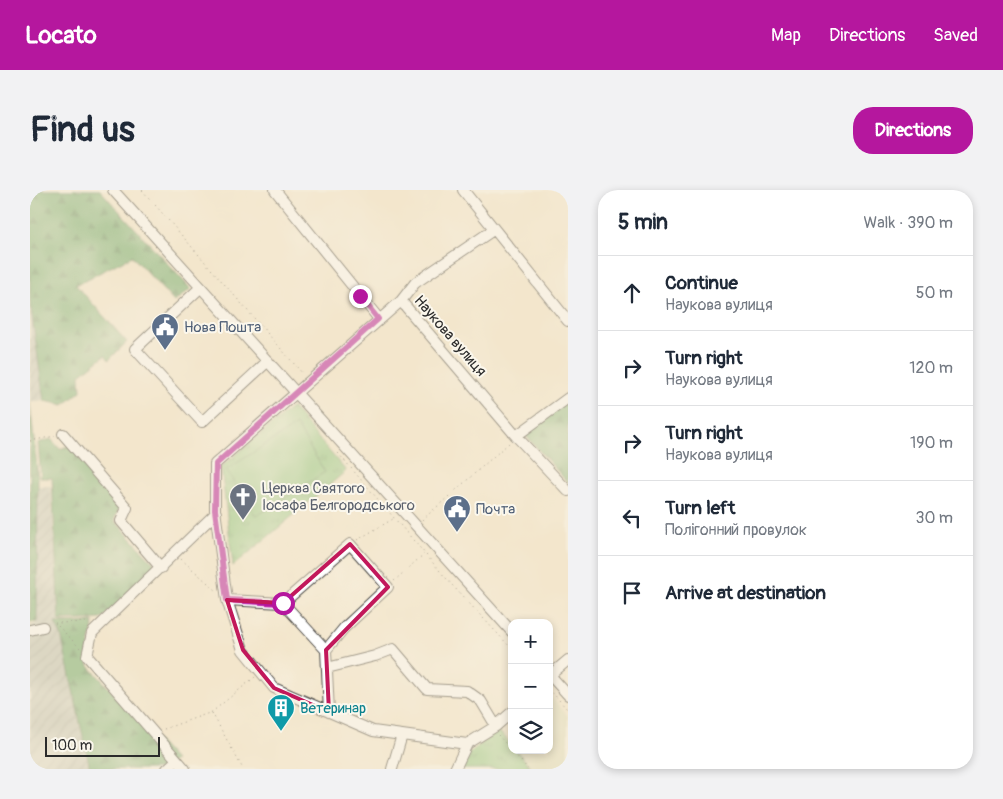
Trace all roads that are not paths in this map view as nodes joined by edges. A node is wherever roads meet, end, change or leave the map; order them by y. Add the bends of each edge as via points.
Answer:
1 (113, 190) edge
2 (275, 190) edge
3 (463, 190) edge
4 (493, 230) junction
5 (200, 288) junction
6 (401, 302) junction
7 (378, 319) junction
8 (568, 321) edge
9 (268, 361) junction
10 (298, 393) junction
11 (568, 398) edge
12 (63, 434) road end
13 (516, 436) junction
14 (568, 491) edge
15 (216, 514) junction
16 (161, 568) junction
17 (227, 600) junction
18 (283, 603) junction
19 (43, 627) dead end
20 (508, 628) edge
21 (30, 630) edge
22 (326, 650) junction
23 (568, 660) edge
24 (327, 668) junction
25 (553, 672) edge
26 (553, 678) edge
27 (568, 695) edge
28 (329, 712) junction
29 (508, 716) edge
30 (494, 728) junction
31 (402, 735) junction
32 (467, 744) junction
33 (177, 760) junction
34 (167, 769) edge
35 (185, 769) edge
36 (392, 769) edge
37 (455, 769) edge

1 - 5 street
2 - 7 street
3 - 4 street
4 - 6 street via 415,283
4 - 8 street
5 - 9 street
5 - 9 street via 135,349 202,422
6 - 7 street, Наукова вулиця
6 - 13 street, Наукова вулиця
7 - 10 street, Наукова вулиця
9 - 10 street
10 - 15 street, Наукова вулиця via 216,464
10 - 20 street
11 - 13 street
12 - 16 street via 128,508 121,520
13 - 14 street, Наукова вулиця
15 - 16 street
15 - 17 street, Наукова вулиця
16 - 33 street via 92,634 87,656
17 - 18 street
17 - 28 street, Наукова вулиця via 243,650 274,688
18 - 22 street
18 - 22 street via 350,544 388,587 344,628
19 - 21 street
22 - 24 street
23 - 25 street
24 - 28 street
24 - 30 street via 394,649 427,689 467,691 481,701
26 - 27 street
28 - 31 street, Наукова вулиця via 372,731
29 - 30 street
30 - 32 street
31 - 32 street, Наукова вулиця
31 - 36 street
32 - 37 street
33 - 34 street
33 - 35 street

